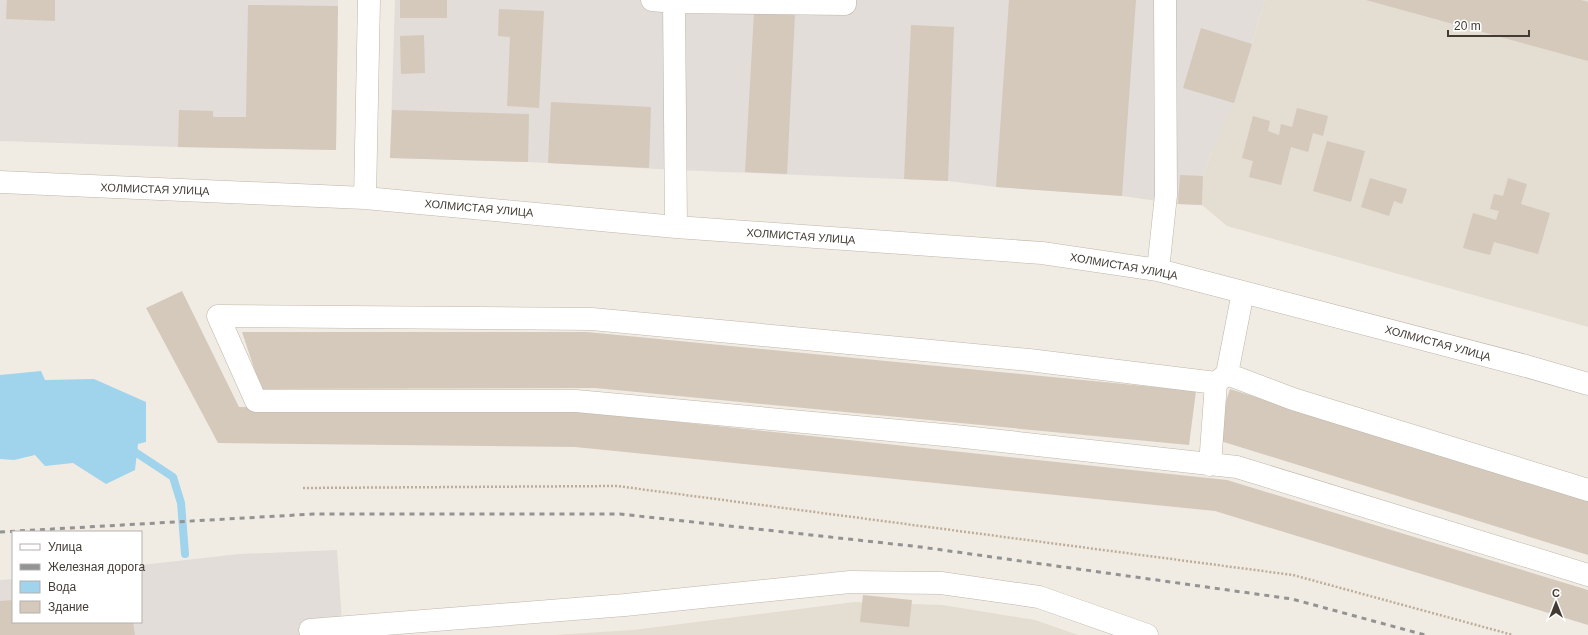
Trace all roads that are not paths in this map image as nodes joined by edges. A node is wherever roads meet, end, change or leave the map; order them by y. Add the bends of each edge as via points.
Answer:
1 (369, 0) edge
2 (652, 0) edge
3 (845, 0) edge
4 (1165, 0) edge
5 (674, 2) junction
6 (0, 182) edge
7 (365, 198) junction
8 (676, 227) junction
9 (1158, 270) junction
10 (1243, 292) junction
11 (1222, 378) junction
12 (1588, 384) edge
13 (1210, 465) junction
14 (1588, 490) edge
15 (1588, 575) edge
16 (310, 630) dead end
17 (1147, 635) edge

1 - 7 street
2 - 5 street
3 - 5 street via 845,4
4 - 9 street via 1166,194
5 - 8 street
6 - 7 street, ХОЛМИСТАЯ УЛИЦА
7 - 8 street, ХОЛМИСТАЯ УЛИЦА
8 - 9 street, ХОЛМИСТАЯ УЛИЦА via 1042,253
9 - 10 street, ХОЛМИСТАЯ УЛИЦА
10 - 11 street
10 - 12 street, ХОЛМИСТАЯ УЛИЦА
11 - 13 street
11 - 13 street via 592,319 218,316 256,401 576,401 947,436
11 - 14 street
13 - 15 street via 1237,467
16 - 17 street via 625,605 850,582 941,583 1039,597

